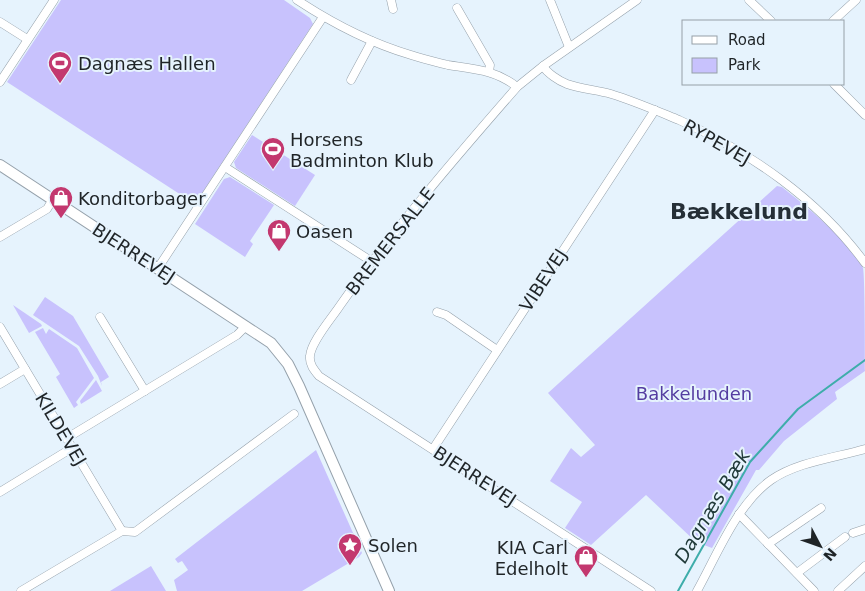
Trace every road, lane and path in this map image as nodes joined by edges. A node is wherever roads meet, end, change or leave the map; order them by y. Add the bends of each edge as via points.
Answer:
1 (54, 0) edge
2 (297, 0) edge
3 (391, 0) edge
4 (550, 0) edge
5 (637, 0) edge
6 (749, 0) edge
7 (856, 0) edge
8 (457, 8) dead end
9 (393, 9) dead end
10 (323, 17) junction
11 (770, 20) edge
12 (834, 20) edge
13 (0, 22) edge
14 (27, 39) junction
15 (372, 41) junction
16 (569, 47) junction
17 (542, 66) junction
18 (489, 71) junction
19 (351, 80) dead end
20 (0, 82) edge
21 (835, 85) edge
22 (517, 87) junction
23 (654, 110) junction
24 (864, 112) edge
25 (0, 165) edge
26 (225, 167) junction
27 (52, 199) junction
28 (0, 237) edge
29 (371, 261) junction
30 (865, 263) edge
31 (158, 268) junction
32 (437, 312) dead end
33 (100, 317) dead end
34 (246, 326) junction
35 (0, 327) edge
36 (497, 350) junction
37 (310, 354) joint
38 (25, 369) junction
39 (0, 384) edge
40 (145, 391) junction
41 (294, 414) dead end
42 (67, 438) junction
43 (72, 448) junction
44 (433, 449) junction
45 (865, 449) edge
46 (0, 492) edge
47 (821, 508) dead end
48 (739, 514) junction
49 (122, 530) junction
50 (865, 530) edge
51 (853, 532) dead end
52 (846, 537) dead end
53 (768, 544) junction
54 (865, 566) edge
55 (797, 573) junction
56 (21, 591) edge
57 (389, 591) edge
58 (651, 591) edge
59 (697, 591) edge
60 (814, 591) edge
61 (838, 591) edge

1 - 14 street
2 - 10 street
3 - 9 street
4 - 16 street
5 - 16 street, BREMERSALLE
6 - 11 street
7 - 12 street
8 - 18 street via 490,65
10 - 15 street
10 - 26 street
13 - 14 street
14 - 20 street
15 - 18 street via 447,64
15 - 19 street
16 - 17 street, BREMERSALLE
17 - 22 street, BREMERSALLE
17 - 23 street, RYPEVEJ via 566,84 614,95
18 - 22 street
21 - 24 street
22 - 29 street, BREMERSALLE
23 - 30 street, RYPEVEJ via 728,144 765,168 815,209
23 - 36 street, VIBEVEJ
25 - 27 street, BJERREVEJ
26 - 29 street
26 - 31 street
27 - 28 street via 47,209
27 - 31 street, BJERREVEJ
29 - 37 street, BREMERSALLE
31 - 34 street, BJERREVEJ
32 - 36 street
33 - 40 street
34 - 40 street via 237,336
34 - 57 street, BJERREVEJ via 271,343 288,364
35 - 38 street, KILDEVEJ
36 - 44 street, VIBEVEJ
37 - 44 street, BJERREVEJ via 313,369 319,376
38 - 39 street
38 - 42 street, KILDEVEJ
40 - 42 street
41 - 49 street via 135,532
42 - 43 street, KILDEVEJ
43 - 46 street
43 - 49 street, KILDEVEJ
44 - 58 street, BJERREVEJ
45 - 48 street via 807,465 772,480
47 - 53 street
48 - 53 street
48 - 59 street
49 - 56 street
50 - 51 street
52 - 55 street
53 - 55 street
54 - 61 street
55 - 60 street

